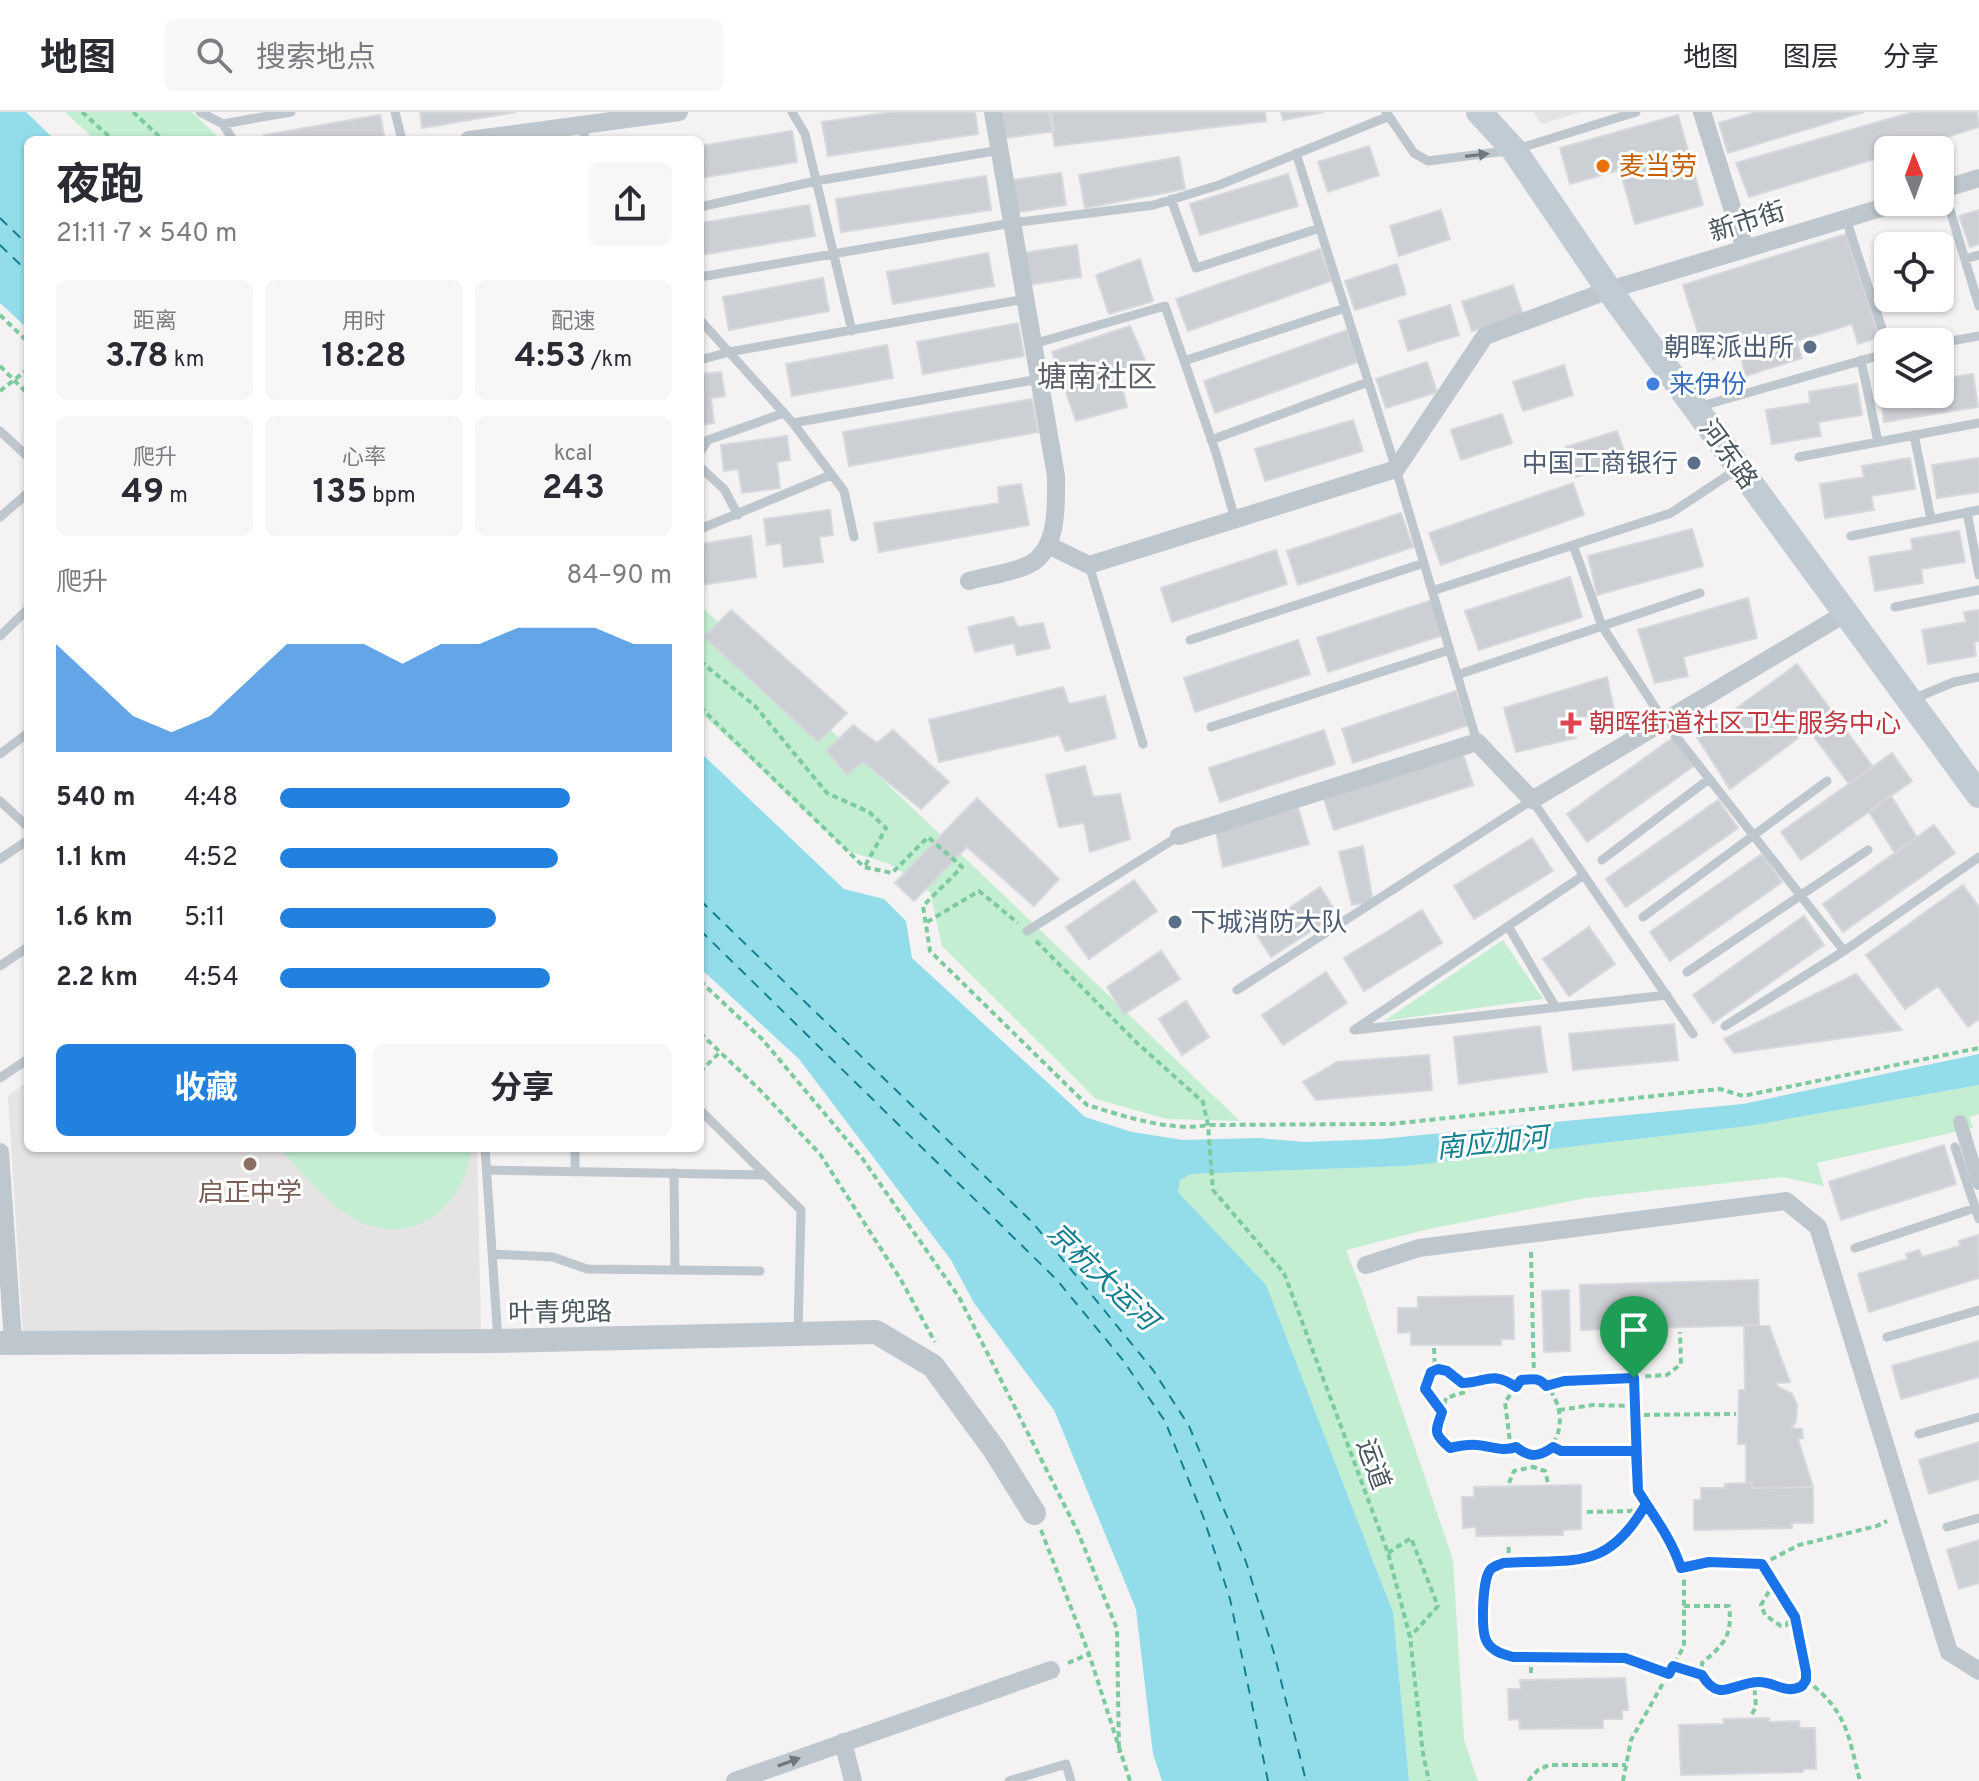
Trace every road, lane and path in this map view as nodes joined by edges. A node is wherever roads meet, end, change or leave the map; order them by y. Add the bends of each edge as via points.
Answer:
1 (82, 112) edge
2 (133, 112) edge
3 (200, 112) edge
4 (291, 112) edge
5 (395, 112) edge
6 (679, 112) edge
7 (792, 112) edge
8 (993, 112) edge
9 (1479, 112) edge
10 (1636, 112) edge
11 (1702, 112) edge
12 (1383, 114) edge
13 (223, 124) junction
14 (582, 125) edge
15 (109, 136) edge
16 (159, 136) edge
17 (230, 136) edge
18 (401, 136) edge
19 (499, 136) edge
20 (1000, 150) junction
21 (1514, 150) junction
22 (1296, 153) junction
23 (1979, 178) edge
24 (816, 181) junction
25 (1954, 183) edge
26 (1171, 199) junction
27 (704, 206) edge
28 (1874, 210) edge
29 (1951, 216) edge
30 (1846, 219) junction
31 (1012, 223) junction
32 (1320, 228) junction
33 (1745, 249) junction
34 (833, 253) junction
35 (1979, 255) edge
36 (1965, 259) junction
37 (704, 276) edge
38 (1609, 290) junction
39 (1025, 299) junction
40 (1979, 306) edge
41 (1345, 308) junction
42 (0, 315) edge
43 (704, 324) edge
44 (1881, 328) edge
45 (852, 331) junction
46 (1979, 336) edge
47 (24, 338) edge
48 (1954, 340) edge
49 (1033, 344) junction
50 (729, 352) junction
51 (1874, 355) edge
52 (704, 359) edge
53 (1861, 360) junction
54 (1184, 361) junction
55 (0, 366) edge
56 (24, 373) edge
57 (1039, 379) junction
58 (15, 381) junction
59 (1368, 382) junction
60 (24, 390) edge
61 (0, 391) edge
62 (1695, 408) junction
63 (784, 413) junction
64 (793, 423) junction
65 (1979, 423) edge
66 (0, 431) edge
67 (1914, 435) junction
68 (1211, 440) junction
69 (1878, 442) junction
70 (704, 446) edge
71 (24, 453) edge
72 (1799, 457) dead end
73 (1739, 468) junction
74 (1396, 469) junction
75 (704, 471) edge
76 (831, 475) junction
77 (24, 496) edge
78 (1979, 510) edge
79 (1967, 512) junction
80 (738, 515) junction
81 (0, 517) edge
82 (1235, 519) junction
83 (1931, 519) junction
84 (704, 528) edge
85 (1851, 536) dead end
86 (854, 537) dead end
87 (1048, 545) junction
88 (1573, 545) junction
89 (1424, 563) junction
90 (1089, 565) junction
91 (1979, 575) edge
92 (969, 581) dead end
93 (1979, 590) edge
94 (1432, 591) junction
95 (1700, 593) dead end
96 (1895, 607) dead end
97 (24, 613) edge
98 (1846, 613) junction
99 (1602, 626) junction
100 (0, 635) edge
101 (1190, 640) dead end
102 (1449, 650) junction
103 (704, 664) edge
104 (1457, 675) junction
105 (1979, 677) edge
106 (1910, 701) junction
107 (704, 711) edge
108 (1664, 721) junction
109 (1211, 727) dead end
110 (24, 736) edge
111 (1477, 742) junction
112 (1143, 744) dead end
113 (0, 754) edge
114 (1709, 779) junction
115 (1827, 781) dead end
116 (1979, 795) edge
117 (1532, 800) junction
118 (0, 801) edge
119 (24, 823) edge
120 (1179, 836) joint
121 (1754, 837) junction
122 (24, 843) edge
123 (1868, 850) dead end
124 (1979, 857) edge
125 (0, 859) edge
126 (1602, 860) dead end
127 (864, 867) junction
128 (1584, 875) junction
129 (1800, 895) junction
130 (1643, 917) dead end
131 (927, 922) junction
132 (1508, 926) junction
133 (1027, 931) junction
134 (24, 950) edge
135 (1844, 951) junction
136 (0, 966) edge
137 (1687, 972) dead end
138 (704, 985) edge
139 (1237, 990) dead end
140 (1667, 995) junction
141 (1556, 1008) junction
142 (1725, 1026) dead end
143 (1693, 1034) dead end
144 (704, 1037) edge
145 (1979, 1048) edge
146 (720, 1052) junction
147 (24, 1062) edge
148 (704, 1068) edge
149 (0, 1078) edge
150 (704, 1114) edge
151 (1960, 1122) dead end
152 (1208, 1125) junction
153 (1955, 1147) dead end
154 (0, 1152) edge
155 (485, 1152) edge
156 (575, 1152) edge
157 (487, 1170) junction
158 (575, 1172) junction
159 (674, 1173) junction
160 (765, 1175) junction
161 (1979, 1183) edge
162 (1975, 1208) junction
163 (1979, 1219) edge
164 (1531, 1234) junction
165 (1855, 1248) dead end
166 (492, 1254) junction
167 (1366, 1265) dead end
168 (675, 1270) junction
169 (760, 1271) dead end
170 (1979, 1310) edge
171 (1680, 1332) dead end
172 (797, 1334) junction
173 (1887, 1337) dead end
174 (498, 1341) junction
175 (7, 1342) edge
176 (937, 1345) dead end
177 (1434, 1348) dead end
178 (1435, 1371) junction
179 (1634, 1378) junction
180 (1534, 1379) junction
181 (1471, 1383) junction
182 (1546, 1386) junction
183 (1516, 1387) junction
184 (1634, 1406) junction
185 (1559, 1410) junction
186 (1442, 1412) junction
187 (1736, 1414) dead end
188 (1634, 1415) junction
189 (1979, 1417) edge
190 (1919, 1434) dead end
191 (1516, 1447) junction
192 (1553, 1447) junction
193 (1636, 1451) junction
194 (1533, 1455) junction
195 (1533, 1467) junction
196 (1509, 1483) dead end
197 (1548, 1483) dead end
198 (1646, 1504) junction
199 (1587, 1512) dead end
200 (1034, 1513) joint
201 (1979, 1518) edge
202 (1887, 1521) dead end
203 (1947, 1527) dead end
204 (1509, 1543) dead end
205 (1388, 1553) junction
206 (1508, 1563) junction
207 (1762, 1564) junction
208 (1681, 1568) junction
209 (1774, 1583) junction
210 (1684, 1606) junction
211 (1790, 1609) junction
212 (1410, 1637) junction
213 (1089, 1654) junction
214 (1531, 1657) junction
215 (1673, 1666) junction
216 (1051, 1670) joint
217 (1979, 1671) edge
218 (1669, 1674) junction
219 (1702, 1675) junction
220 (1531, 1676) dead end
221 (1806, 1680) junction
222 (1754, 1683) junction
223 (1752, 1714) dead end
224 (843, 1742) junction
225 (1119, 1753) junction
226 (1626, 1765) junction
227 (735, 1781) edge
228 (853, 1781) edge
229 (1009, 1781) edge
230 (1071, 1781) edge
231 (1130, 1781) edge
232 (1429, 1781) edge
233 (1528, 1781) edge
234 (1623, 1781) edge
235 (1860, 1781) edge

1 - 15 path
2 - 16 path
3 - 13 lane
4 - 13 lane
5 - 18 lane
6 - 14 street
7 - 24 lane via 805,134
8 - 20 street
9 - 21 main road, 河东路
10 - 21 lane
11 - 33 street
12 -> 21 lane via 1414,153 1428,161
12 - 22 lane
13 - 17 lane
14 - 19 street
20 - 24 lane
20 - 31 street
21 - 38 main road, 河东路
22 - 26 lane
22 - 32 lane
23 - 25 street
24 - 27 lane
24 - 34 lane
26 - 31 lane
26 - 32 lane via 1196,268
28 - 30 street, 新市街
29 - 36 lane
30 - 33 street, 新市街
30 - 44 lane
31 - 34 lane
31 - 39 street
32 - 41 lane
33 - 38 street, 新市街
34 - 37 lane
34 - 45 lane
35 - 36 lane
36 - 40 lane
38 - 62 main road, 河东路
38 - 74 street, 新市街 via 1485,336
39 - 45 lane
39 - 49 street
41 - 54 lane
41 - 59 lane
42 - 47 path
43 - 50 lane
45 - 50 lane
46 - 48 lane
49 - 54 lane via 1165,306
49 - 57 street
50 - 52 lane
50 - 63 lane
51 - 53 lane
53 - 62 lane
53 - 69 lane
54 - 68 lane
55 - 58 path
56 - 58 path
57 - 64 lane
57 - 87 street via 1056,476 1056,511
58 - 60 path
58 - 61 path
59 - 68 lane
59 - 74 lane
62 - 73 main road, 河东路
63 - 64 lane
63 - 70 lane via 708,440
64 - 76 lane
65 - 67 lane
66 - 71 lane
67 - 69 lane
67 - 83 lane
68 - 82 lane
69 - 72 lane
73 - 88 lane via 1671,513
73 - 98 main road, 河东路
74 - 82 street
74 - 89 lane
75 - 80 lane via 724,489
76 - 80 lane
76 - 86 lane via 844,491
77 - 81 lane
78 - 79 lane
79 - 83 lane
79 - 91 lane
80 - 84 lane
82 - 90 street
83 - 85 lane
87 - 90 street
87 - 92 street via 1031,564
88 - 94 lane
88 - 99 lane
89 - 94 lane
89 - 101 lane
90 - 112 lane
93 - 96 lane
94 - 102 lane
95 - 99 lane
97 - 100 lane
98 - 106 main road, 河东路
98 - 108 street
99 - 104 lane
99 - 108 lane
102 - 104 lane
102 - 109 lane
103 - 127 path via 755,706 827,793 869,812 886,828
104 - 111 lane
105 - 106 lane
106 - 116 main road, 河东路
107 - 127 path
108 - 114 lane
108 - 117 street
110 - 113 lane
111 - 117 street
111 - 120 street
114 - 121 lane
114 - 126 lane
115 - 121 lane
117 - 128 lane
117 - 139 lane
118 - 119 lane
120 - 133 lane
121 - 129 lane
121 - 130 lane
122 - 125 lane
123 - 129 lane
124 - 135 lane
127 - 131 path via 892,873 928,837 962,867 923,906
128 - 132 lane
128 - 140 lane
129 - 135 lane
129 - 137 lane
131 - 133 path via 979,891
131 - 152 path via 930,951 1087,1105 1188,1128
132 - 141 lane
132 - 141 lane via 1354,1030
133 - 152 path via 1203,1102
134 - 136 lane
135 - 142 lane
138 - 225 path via 762,1039 862,1158 959,1297 1078,1532 1117,1629
140 - 141 lane
140 - 143 lane
144 - 146 path
145 - 152 path via 1743,1096 1720,1089 1391,1124
146 - 148 path
146 - 176 path via 820,1154
147 - 149 lane
150 - 160 lane
151 - 161 street
152 - 205 path, 运道 via 1213,1190 1284,1273
153 - 162 lane
154 - 175 street
155 - 157 lane
156 - 158 lane
157 - 158 lane
157 - 166 lane
158 - 159 lane
159 - 160 lane
159 - 168 lane
160 - 172 lane via 801,1210
162 - 163 lane
162 - 165 lane
164 - 167 street via 1419,1248
164 - 180 path
164 - 217 street via 1786,1201 1818,1227 1949,1652
166 - 168 lane via 553,1257 587,1269
166 - 174 lane
168 - 169 lane
170 - 173 lane
171 - 179 path via 1681,1364 1667,1375
172 - 174 street, 叶青兜路
172 - 200 street, 叶青兜路 via 876,1332 933,1366
174 - 175 street, 叶青兜路
177 - 178 path
178 - 181 path
178 - 186 path via 1425,1389
179 - 182 path
179 - 184 path
180 - 182 path
180 - 183 path via 1521,1380
181 - 183 path via 1494,1377
181 - 186 path via 1468,1391 1446,1398
182 - 185 path
183 - 191 path via 1505,1402 1510,1442
184 - 185 path
184 - 188 path
185 - 192 path
186 - 191 path via 1436,1432 1450,1448
187 - 188 path
188 - 193 path
189 - 190 lane
191 - 194 path
192 - 193 path
192 - 194 path
193 - 198 path via 1638,1491
194 - 195 path
195 - 196 path via 1514,1471
195 - 197 path via 1545,1471
198 - 199 path via 1631,1511
198 - 206 path via 1632,1528 1598,1556
198 - 208 path
200 - 213 path
201 - 203 lane
202 - 207 path via 1799,1545
204 - 206 path
205 - 212 path, 运道
205 - 212 path via 1411,1538 1438,1606
206 - 214 path via 1490,1569 1485,1581 1485,1639 1501,1654
207 - 208 path via 1709,1562
207 - 209 path
208 - 210 path
209 - 211 path
209 - 211 path via 1761,1605 1765,1615 1772,1623 1787,1625
210 - 215 path via 1684,1646
210 - 219 path via 1729,1606 1731,1621 1722,1648 1702,1663
211 - 221 path
212 - 232 path, 运道
213 - 216 path
213 - 225 path
214 - 218 path via 1625,1658
214 - 220 path
215 - 218 path
215 - 219 path
216 - 224 street
218 - 226 path via 1631,1740
219 - 222 path via 1717,1690
221 - 222 path via 1795,1690
221 - 235 path via 1827,1696 1846,1726
222 - 223 path
227 -> 224 street
224 - 228 street
225 - 231 path
226 - 233 path via 1549,1765
226 - 234 path
229 - 230 lane via 1066,1764

